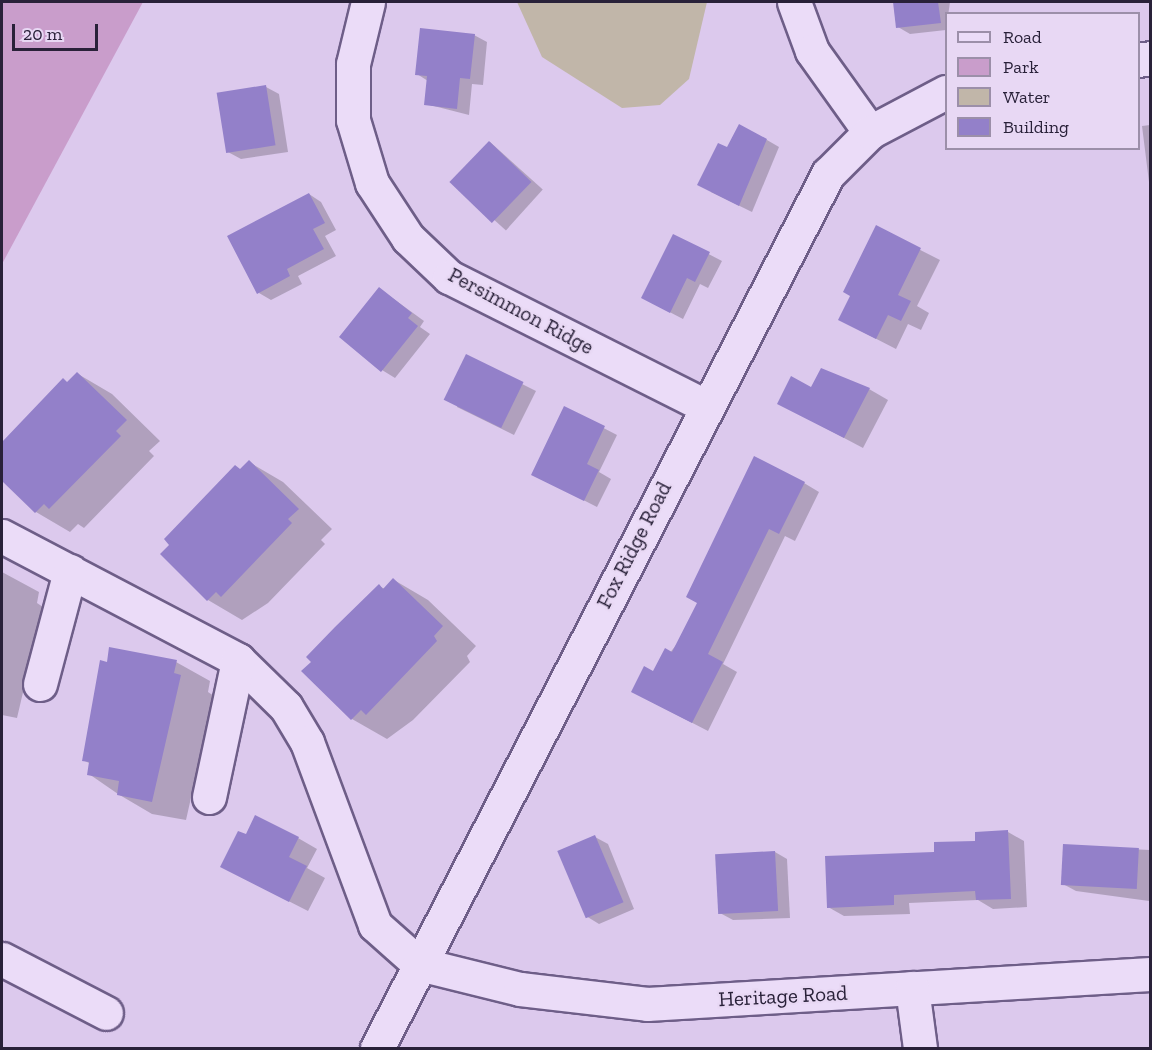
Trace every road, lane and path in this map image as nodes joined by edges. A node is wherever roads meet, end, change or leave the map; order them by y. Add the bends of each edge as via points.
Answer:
1 (368, 2) edge
2 (794, 2) edge
3 (945, 94) edge
4 (870, 132) junction
5 (705, 406) junction
6 (2, 536) edge
7 (70, 571) junction
8 (238, 660) junction
9 (40, 684) dead end
10 (209, 797) dead end
11 (2, 959) edge
12 (419, 964) junction
13 (1150, 974) edge
14 (912, 988) junction
15 (106, 1013) dead end
16 (377, 1048) edge
17 (920, 1048) edge

1 - 5 street, Persimmon Ridge via 353,64 353,120 372,183 408,238 449,277
2 - 4 street via 812,51
3 - 4 street, Fox Ridge Road
4 - 5 street, Fox Ridge Road via 828,174
5 - 12 street, Fox Ridge Road
6 - 7 street
7 - 8 street
7 - 9 street
8 - 10 street
8 - 12 street via 286,707 306,742 375,925
11 - 15 street
12 - 14 street, Heritage Road via 520,989 647,1004
12 - 16 street, Fox Ridge Road
13 - 14 street, Heritage Road
14 - 17 street

